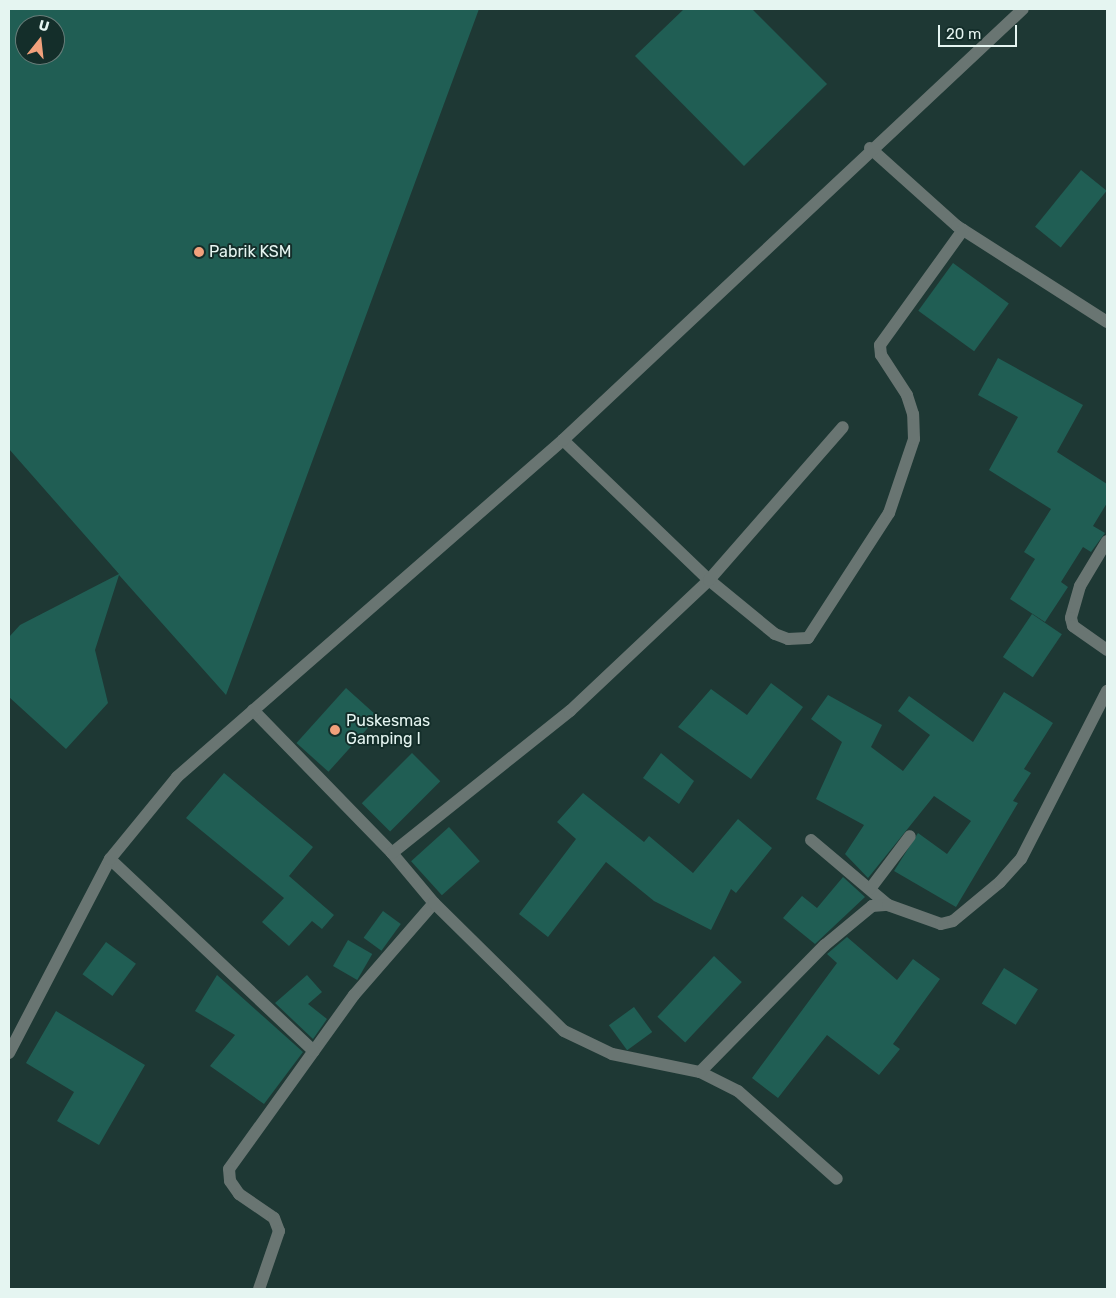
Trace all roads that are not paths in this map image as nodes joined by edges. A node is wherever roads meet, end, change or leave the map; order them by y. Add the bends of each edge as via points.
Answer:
1 (1023, 9) edge
2 (870, 148) junction
3 (963, 230) junction
4 (1107, 322) edge
5 (843, 427) dead end
6 (563, 440) junction
7 (1107, 541) edge
8 (709, 580) junction
9 (1107, 650) edge
10 (1107, 691) edge
11 (252, 710) junction
12 (910, 836) dead end
13 (811, 840) dead end
14 (392, 853) junction
15 (110, 859) junction
16 (870, 889) junction
17 (434, 903) junction
18 (888, 905) junction
19 (314, 1051) junction
20 (9, 1053) edge
21 (700, 1072) junction
22 (838, 1179) dead end
23 (258, 1289) edge

1 - 2 street
2 - 3 street
2 - 6 street
3 - 4 street
3 - 8 street via 880,345 881,355 907,395 913,414 914,439 889,513 808,638 788,639 775,634
5 - 8 street
6 - 8 street
6 - 11 street
7 - 9 street via 1080,586 1071,618 1074,626
8 - 14 street via 570,711
10 - 18 street via 1021,859 1000,882 954,921 941,924
11 - 14 street
11 - 15 street via 177,777
12 - 16 street
13 - 16 street
14 - 17 street
15 - 19 street
15 - 20 street
16 - 18 street
17 - 19 street via 354,995
17 - 21 street via 564,1031 584,1044
18 - 21 street via 872,906 854,917
19 - 23 street via 228,1169 230,1181 239,1194 274,1218 279,1231
21 - 22 street via 738,1091

